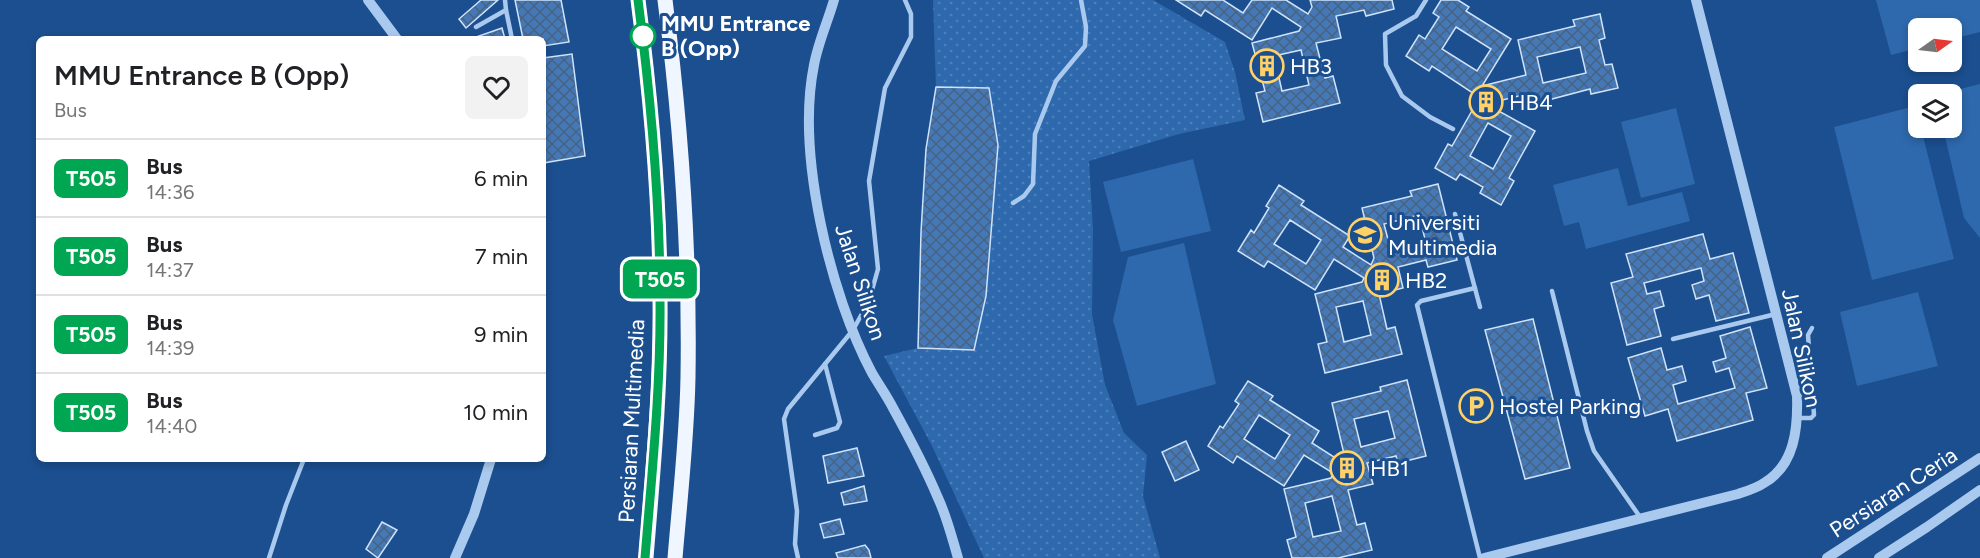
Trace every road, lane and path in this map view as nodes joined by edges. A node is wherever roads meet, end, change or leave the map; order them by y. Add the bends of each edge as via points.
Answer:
1 (368, 0) edge
2 (505, 0) edge
3 (638, 0) edge
4 (665, 0) edge
5 (834, 0) edge
6 (905, 0) edge
7 (1081, 0) edge
8 (1426, 0) edge
9 (1696, 0) edge
10 (506, 10) junction
11 (476, 27) dead end
12 (395, 36) edge
13 (511, 36) edge
14 (1453, 129) dead end
15 (1013, 203) dead end
16 (1455, 214) dead end
17 (1475, 288) junction
18 (1552, 291) dead end
19 (1480, 307) dead end
20 (1776, 314) junction
21 (1812, 328) dead end
22 (852, 330) junction
23 (1672, 339) dead end
24 (825, 364) junction
25 (1798, 418) junction
26 (815, 435) dead end
27 (1980, 458) edge
28 (303, 462) edge
29 (490, 462) edge
30 (1980, 490) edge
31 (1641, 519) junction
32 (269, 558) edge
33 (454, 558) edge
34 (646, 558) edge
35 (675, 558) edge
36 (798, 558) edge
37 (958, 558) edge
38 (1482, 558) edge
39 (1827, 558) edge
40 (1879, 558) edge

1 - 12 street
2 - 10 lane
3 - 34 main road, Persiaran Multimedia via 654,153 660,298 658,402
4 - 35 main road via 679,117 688,318 688,379
5 - 22 street, Jalan Silikon via 814,65 811,157 827,250
6 - 22 lane via 911,14 911,38 885,88 870,181 879,269 869,301
7 - 15 lane via 1085,46 1056,81 1035,134 1033,184
8 - 14 lane via 1416,16 1384,34 1386,65 1402,96
9 - 20 street, Jalan Silikon
10 - 11 lane
10 - 13 lane
16 - 17 lane
17 - 19 lane
17 - 38 lane via 1417,305
18 - 31 lane via 1594,451
20 - 23 lane
20 - 25 street, Jalan Silikon via 1797,396
21 - 25 lane via 1808,335 1814,415
22 - 24 lane
22 - 37 street, Jalan Silikon via 939,500
24 - 26 lane via 840,422 837,428
24 - 36 lane via 784,419 797,511
25 - 31 street, Jalan Silikon via 1794,444 1781,469 1764,483 1702,505
27 - 39 street, Persiaran Ceria
28 - 32 lane
29 - 33 street via 474,514
30 - 40 street, Persiaran Ceria
31 - 38 street, Jalan Silikon

